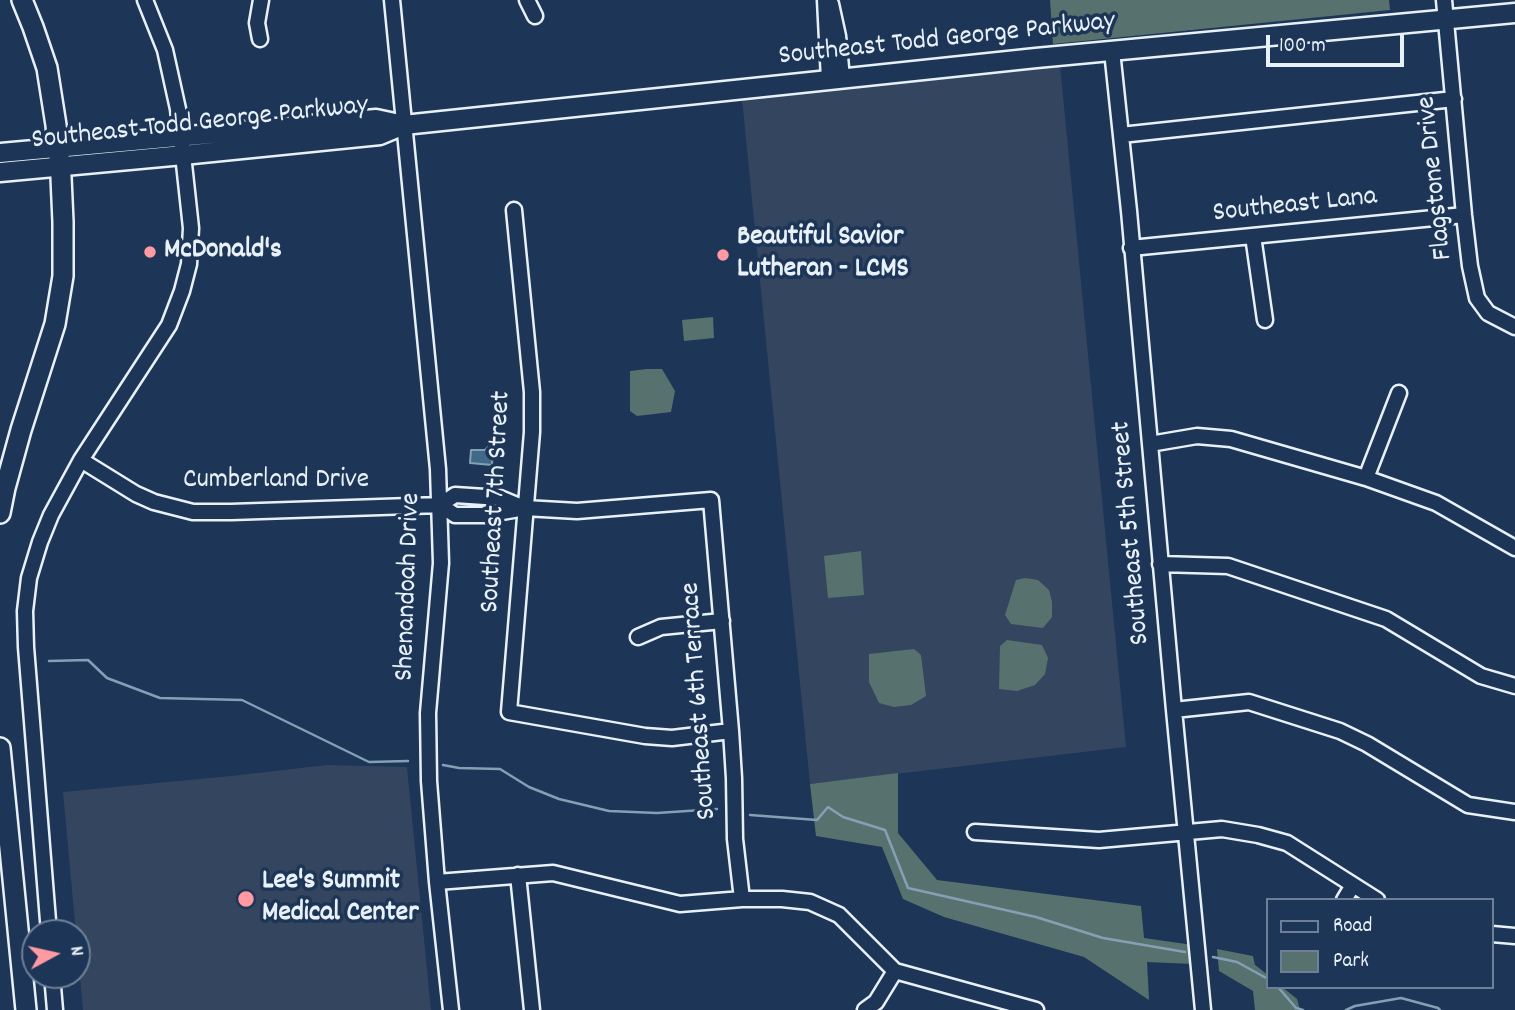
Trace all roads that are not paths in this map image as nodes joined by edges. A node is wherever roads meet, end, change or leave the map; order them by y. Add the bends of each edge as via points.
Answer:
1 (22, 0) edge
2 (145, 0) edge
3 (261, 0) edge
4 (392, 0) edge
5 (527, 0) edge
6 (827, 0) edge
7 (1444, 0) edge
8 (1515, 13) edge
9 (535, 16) dead end
10 (1447, 24) junction
11 (260, 39) dead end
12 (1112, 51) junction
13 (835, 79) junction
14 (1454, 99) junction
15 (404, 125) junction
16 (1121, 135) junction
17 (182, 146) junction
18 (0, 153) edge
19 (60, 157) junction
20 (0, 172) edge
21 (514, 210) dead end
22 (1464, 215) junction
23 (1253, 236) junction
24 (1131, 248) junction
25 (1265, 320) dead end
26 (1515, 327) edge
27 (1399, 393) dead end
28 (1150, 444) junction
29 (81, 460) junction
30 (1366, 478) junction
31 (711, 500) joint
32 (440, 505) junction
33 (525, 508) junction
34 (0, 513) edge
35 (1515, 548) edge
36 (1160, 564) junction
37 (722, 621) junction
38 (638, 637) dead end
39 (1515, 686) edge
40 (1174, 710) junction
41 (732, 731) junction
42 (0, 748) edge
43 (1515, 812) edge
44 (975, 832) dead end
45 (1186, 832) junction
46 (518, 875) junction
47 (438, 882) junction
48 (1353, 885) junction
49 (1345, 898) edge
50 (1374, 898) edge
51 (741, 899) junction
52 (48, 919) edge
53 (1494, 934) edge
54 (1515, 936) edge
55 (895, 971) junction
56 (53, 989) edge
57 (26, 1010) edge
58 (55, 1010) edge
59 (451, 1010) edge
60 (533, 1010) edge
61 (865, 1010) edge
62 (1036, 1010) edge
63 (1203, 1010) edge

1 - 19 highway via 47,68
2 - 17 street via 165,50
3 - 11 street
4 - 15 street, Shenandoah Drive
5 - 9 street
6 - 13 street via 838,36
7 - 10 street, Flagstone Drive
8 - 10 main road, Southeast Todd George Parkway
10 - 12 main road, Southeast Todd George Parkway
10 - 14 street, Flagstone Drive
12 - 13 main road, Southeast Todd George Parkway
12 - 16 street, Southeast 5th Street
13 - 15 main road, Southeast Todd George Parkway
14 - 16 street
14 - 22 street, Flagstone Drive
15 - 17 main road, Southeast Todd George Parkway via 380,135
15 - 32 street, Shenandoah Drive
16 - 24 street, Southeast 5th Street
17 - 19 main road, Southeast Todd George Parkway
17 - 29 street via 191,228 182,291 169,325
18 - 19 main road
19 - 20 main road, Southeast Todd George Parkway
19 - 34 highway via 63,276 55,324
21 - 33 street, Southeast 7th Street via 531,392
22 - 23 street, Southeast Lana
22 - 26 street, Flagstone Drive via 1477,298 1488,313
23 - 24 street, Southeast Lana
23 - 25 street
24 - 28 street, Southeast 5th Street
27 - 30 street
28 - 30 street via 1197,436 1231,439
28 - 36 street, Southeast 5th Street
29 - 32 street, Cumberland Drive via 136,494 192,512
29 - 52 street via 40,541 25,611
30 - 35 street via 1436,503
31 - 33 street, Cumberland Drive via 578,511
31 - 37 street, Southeast 6th Terrace
32 - 33 street, Cumberland Drive via 455,495 489,496
32 - 47 street, Shenandoah Drive via 441,563 428,713
33 - 41 street, Southeast 7th Street via 509,712 645,736 672,738
36 - 39 street via 1228,566 1386,620 1481,677
36 - 40 street, Southeast 5th Street
37 - 38 street via 661,627
37 - 41 street, Southeast 6th Terrace
40 - 43 street via 1249,702 1340,731 1468,805
40 - 45 street, Southeast 5th Street
41 - 51 street, Southeast 6th Terrace
42 - 57 highway
44 - 45 street via 1100,840
45 - 48 street via 1222,829 1287,843
45 - 63 street, Southeast 5th Street
46 - 47 street
46 - 51 street via 553,873 680,904
46 - 60 street
47 - 59 street, Shenandoah Drive
48 - 49 street
48 - 50 street
51 - 55 street via 810,902 839,915
53 - 54 street
55 - 61 street via 876,1002
55 - 62 street
56 - 58 street

